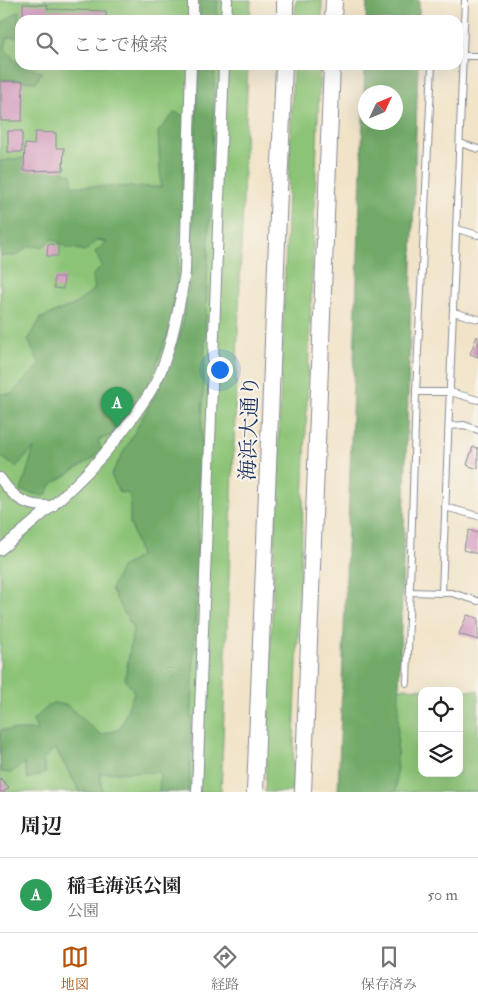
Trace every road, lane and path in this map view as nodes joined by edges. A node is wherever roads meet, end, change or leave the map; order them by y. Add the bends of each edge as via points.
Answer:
1 (194, 0) edge
2 (227, 0) edge
3 (285, 0) edge
4 (334, 0) edge
5 (465, 0) edge
6 (193, 15) edge
7 (226, 15) edge
8 (285, 15) edge
9 (333, 15) edge
10 (463, 22) edge
11 (463, 56) edge
12 (478, 56) edge
13 (191, 70) edge
14 (224, 70) edge
15 (284, 70) edge
16 (332, 70) edge
17 (432, 70) edge
18 (460, 70) edge
19 (460, 143) junction
20 (478, 149) edge
21 (456, 229) junction
22 (478, 235) edge
23 (453, 312) junction
24 (478, 319) edge
25 (416, 392) junction
26 (450, 392) junction
27 (478, 400) edge
28 (449, 426) junction
29 (478, 430) edge
30 (0, 478) edge
31 (53, 506) junction
32 (445, 507) junction
33 (478, 516) edge
34 (0, 550) edge
35 (410, 592) junction
36 (442, 593) junction
37 (478, 601) edge
38 (407, 683) dead end
39 (197, 792) edge
40 (255, 792) edge
41 (303, 792) edge

1 - 6 street
2 - 7 street
3 - 8 street
4 - 9 street
5 - 10 lane
11 - 12 lane
13 - 31 street via 185,272 180,304 162,368 148,397 106,455
14 - 39 street
15 - 40 street, 海浜大通り
16 - 41 street
17 - 25 lane
18 - 19 lane
19 - 20 lane
19 - 21 lane
21 - 22 lane
21 - 23 lane
23 - 24 lane
23 - 26 lane
25 - 26 lane
25 - 35 lane
26 - 27 lane
26 - 28 lane
28 - 29 lane via 464,425
28 - 32 lane
30 - 31 street via 23,502 34,507
31 - 34 street
32 - 33 lane
32 - 36 lane
35 - 36 lane
35 - 38 lane
36 - 37 lane

